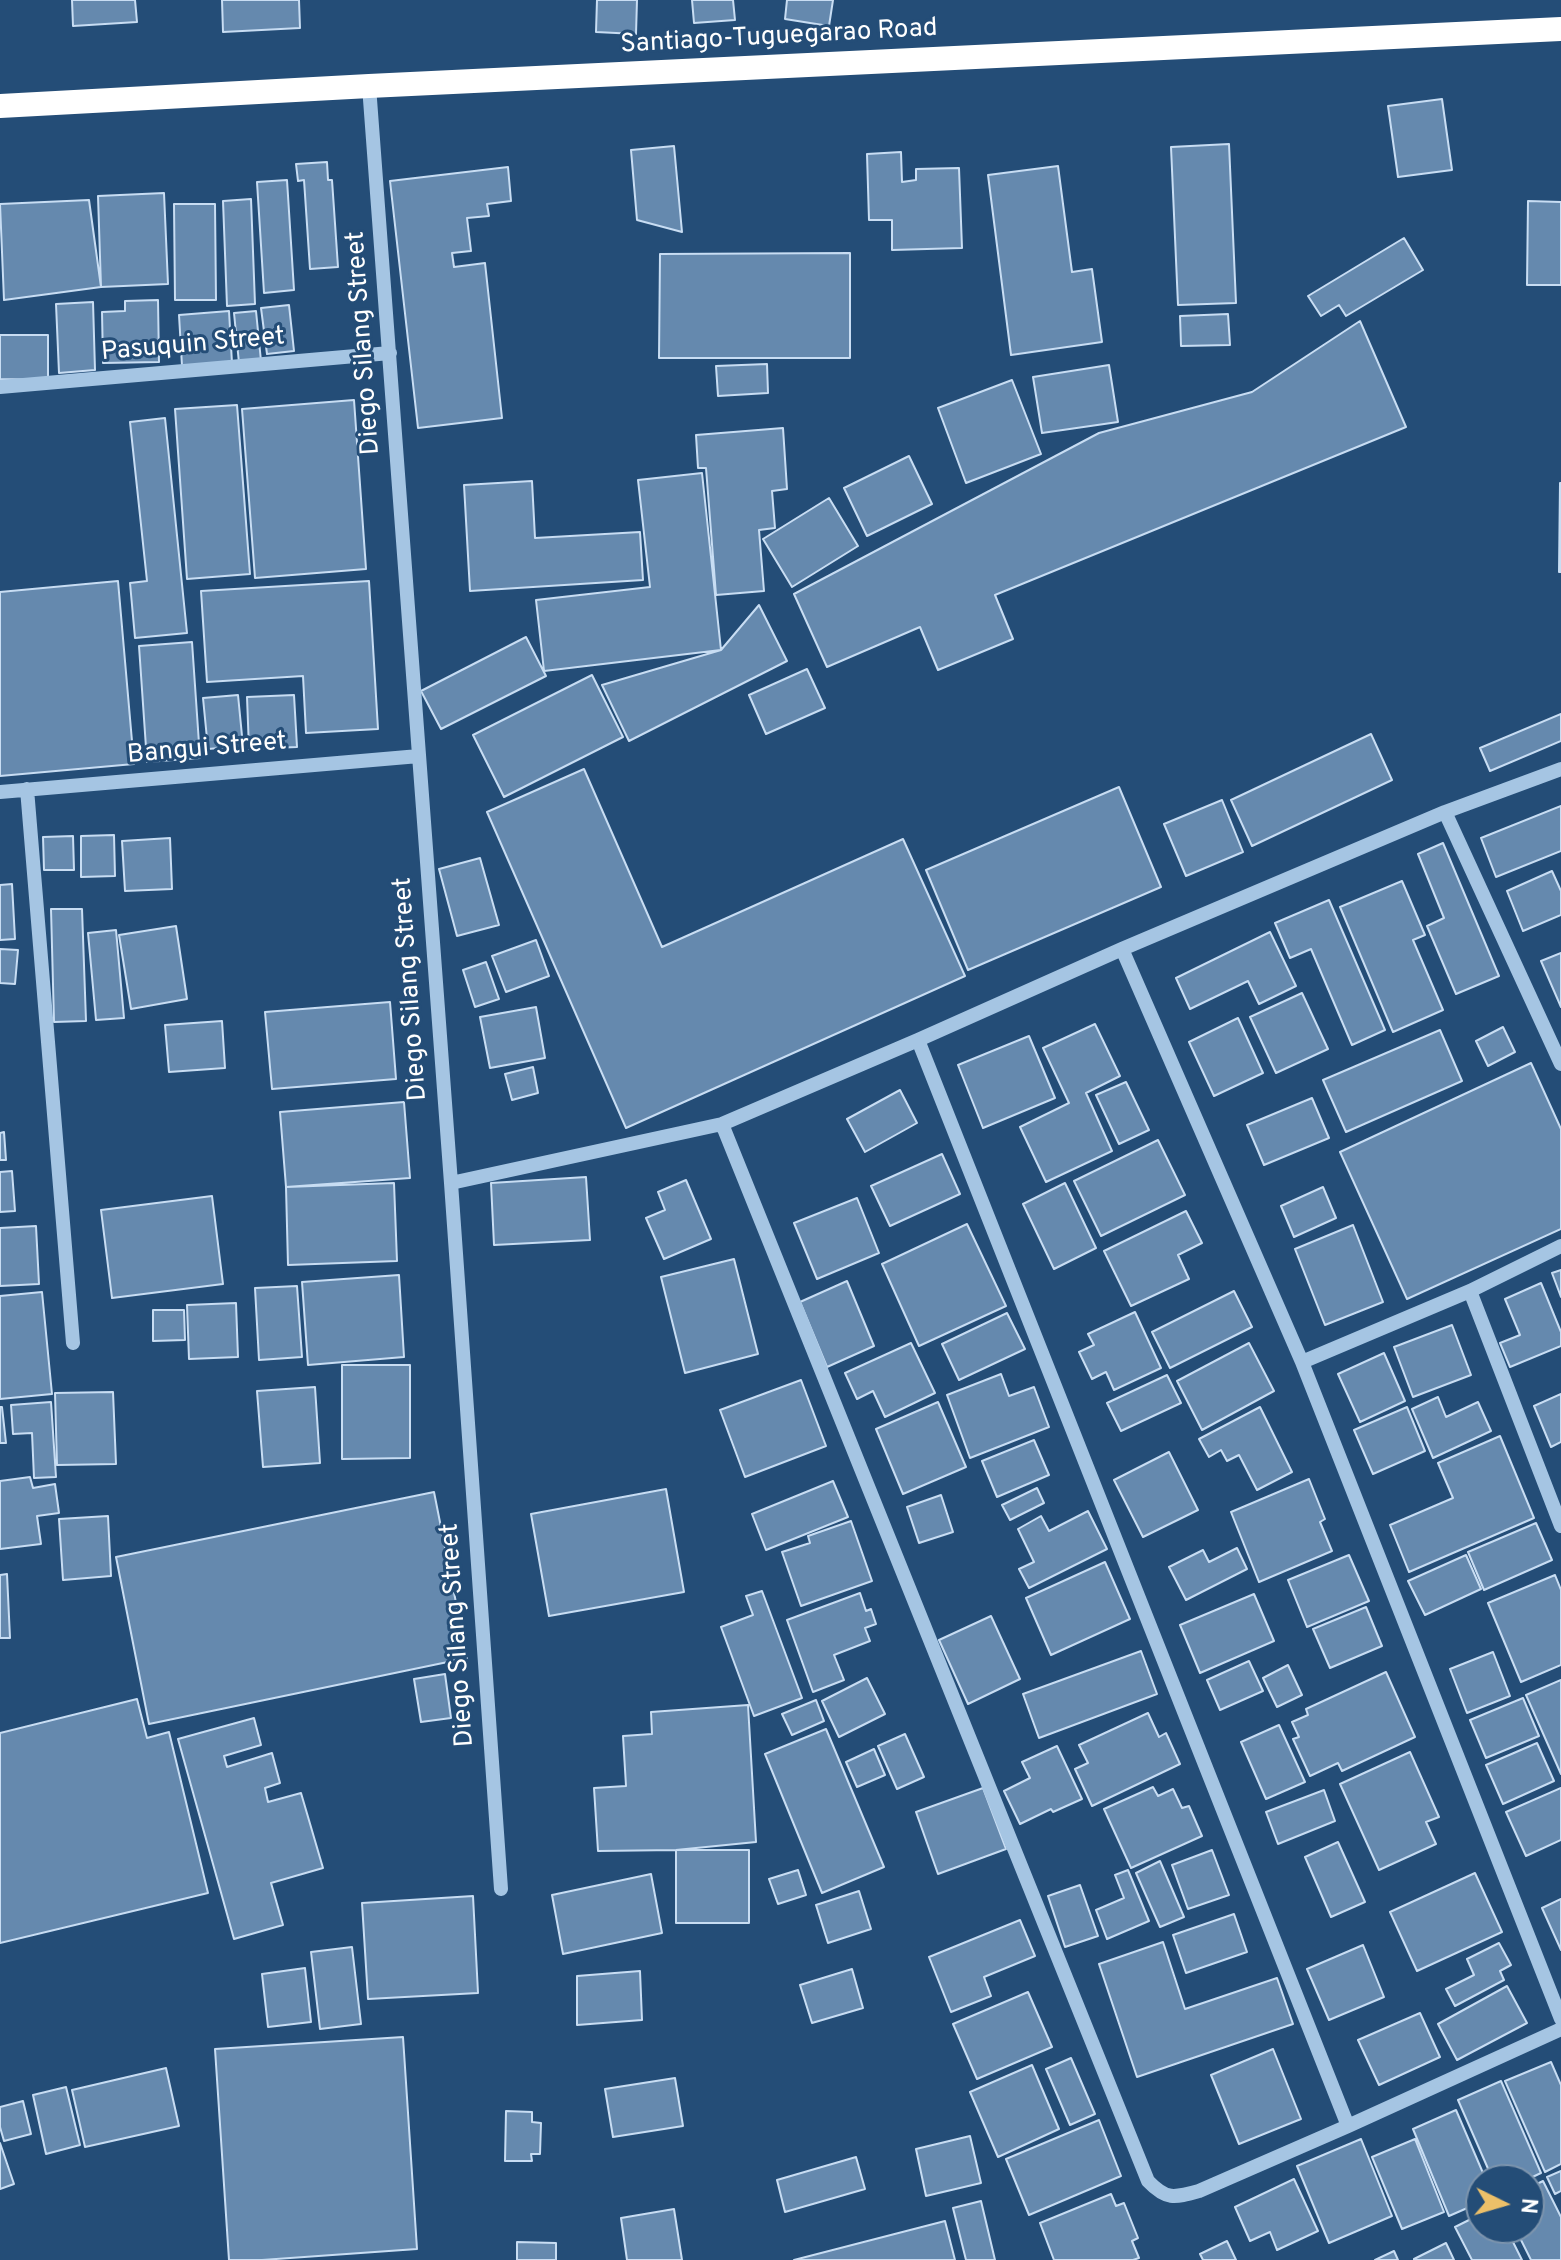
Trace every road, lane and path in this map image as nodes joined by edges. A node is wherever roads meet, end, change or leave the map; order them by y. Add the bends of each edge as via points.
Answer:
1 (1561, 29) edge
2 (369, 86) junction
3 (0, 106) edge
4 (390, 353) junction
5 (0, 387) edge
6 (419, 756) junction
7 (1561, 769) edge
8 (27, 789) junction
9 (0, 792) edge
10 (1445, 812) junction
11 (1122, 949) junction
12 (918, 1040) junction
13 (1561, 1064) edge
14 (722, 1124) junction
15 (451, 1183) junction
16 (1561, 1246) edge
17 (1470, 1291) junction
18 (73, 1343) dead end
19 (1302, 1362) junction
20 (1561, 1526) edge
21 (501, 1889) dead end
22 (1561, 2019) edge
23 (1561, 2029) edge
24 (1348, 2126) junction

1 - 2 highway, Santiago-Tuguegarao Road
2 - 3 highway, Santiago-Tuguegarao Road
2 - 4 street, Diego Silang Street
4 - 5 street, Pasuquin Street
4 - 6 street, Diego Silang Street
6 - 8 street, Bangui Street
6 - 15 street, Diego Silang Street
7 - 10 street
8 - 9 street, Bangui Street
8 - 18 street
10 - 11 street
10 - 13 street
11 - 12 street
11 - 19 street
12 - 14 street
12 - 24 street
14 - 15 street
14 - 24 street via 1148,2181 1160,2194 1176,2197 1199,2191
15 - 21 street, Diego Silang Street
16 - 17 street
17 - 19 street
17 - 20 street
19 - 22 street
23 - 24 street

